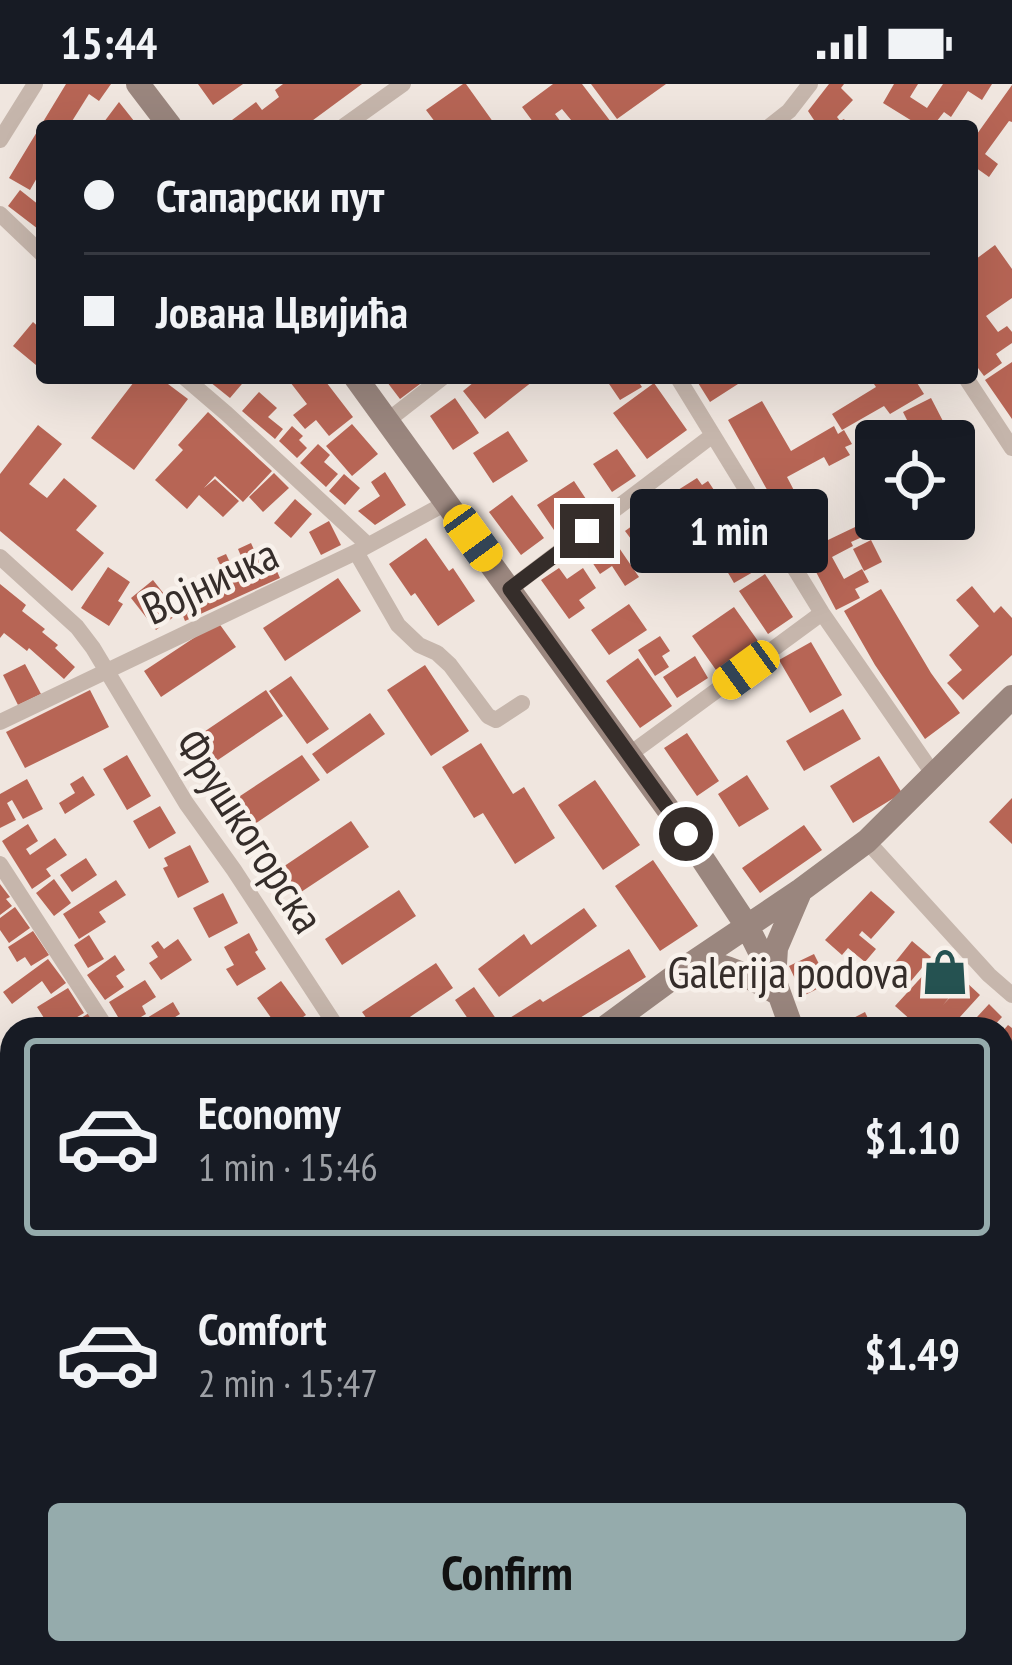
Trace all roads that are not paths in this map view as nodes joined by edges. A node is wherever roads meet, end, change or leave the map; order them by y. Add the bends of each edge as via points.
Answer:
1 (35, 84) edge
2 (139, 84) edge
3 (403, 84) edge
4 (810, 84) edge
5 (794, 119) edge
6 (166, 120) edge
7 (352, 120) edge
8 (0, 140) edge
9 (0, 214) edge
10 (36, 248) edge
11 (191, 384) edge
12 (360, 384) edge
13 (434, 384) edge
14 (682, 384) edge
15 (970, 384) edge
16 (387, 421) junction
17 (713, 435) junction
18 (1012, 448) edge
19 (448, 502) junction
20 (362, 548) junction
21 (0, 557) edge
22 (510, 589) junction
23 (822, 613) junction
24 (107, 669) junction
25 (1012, 698) edge
26 (522, 704) dead end
27 (0, 722) edge
28 (630, 754) junction
29 (934, 775) junction
30 (867, 841) junction
31 (0, 864) edge
32 (801, 890) junction
33 (747, 926) junction
34 (694, 962) junction
35 (777, 988) junction
36 (1012, 994) edge
37 (98, 1017) edge
38 (330, 1017) edge
39 (620, 1017) edge
40 (788, 1017) edge

1 - 8 street
2 - 6 main road
3 - 7 street
4 - 5 street
9 - 10 street
11 - 20 street
12 - 16 main road
13 - 16 street
14 - 17 street
15 - 18 street
16 - 19 main road
17 - 22 street
17 - 23 street
19 - 20 street, Војничка
19 - 22 main road
20 - 24 street, Војничка
20 - 26 street via 398,626 450,665 488,716 496,720
21 - 24 street, Фрушкогорска via 77,627
22 - 28 main road
23 - 28 street
23 - 29 street
24 - 27 street, Војничка
24 - 38 street, Фрушкогорска
25 - 29 main road
28 - 33 main road
29 - 30 main road
30 - 32 main road
30 - 36 street
31 - 37 street
32 - 33 main road
32 - 35 main road via 776,948
33 - 34 main road
33 - 35 main road
34 - 35 main road
34 - 39 main road
35 - 40 main road

